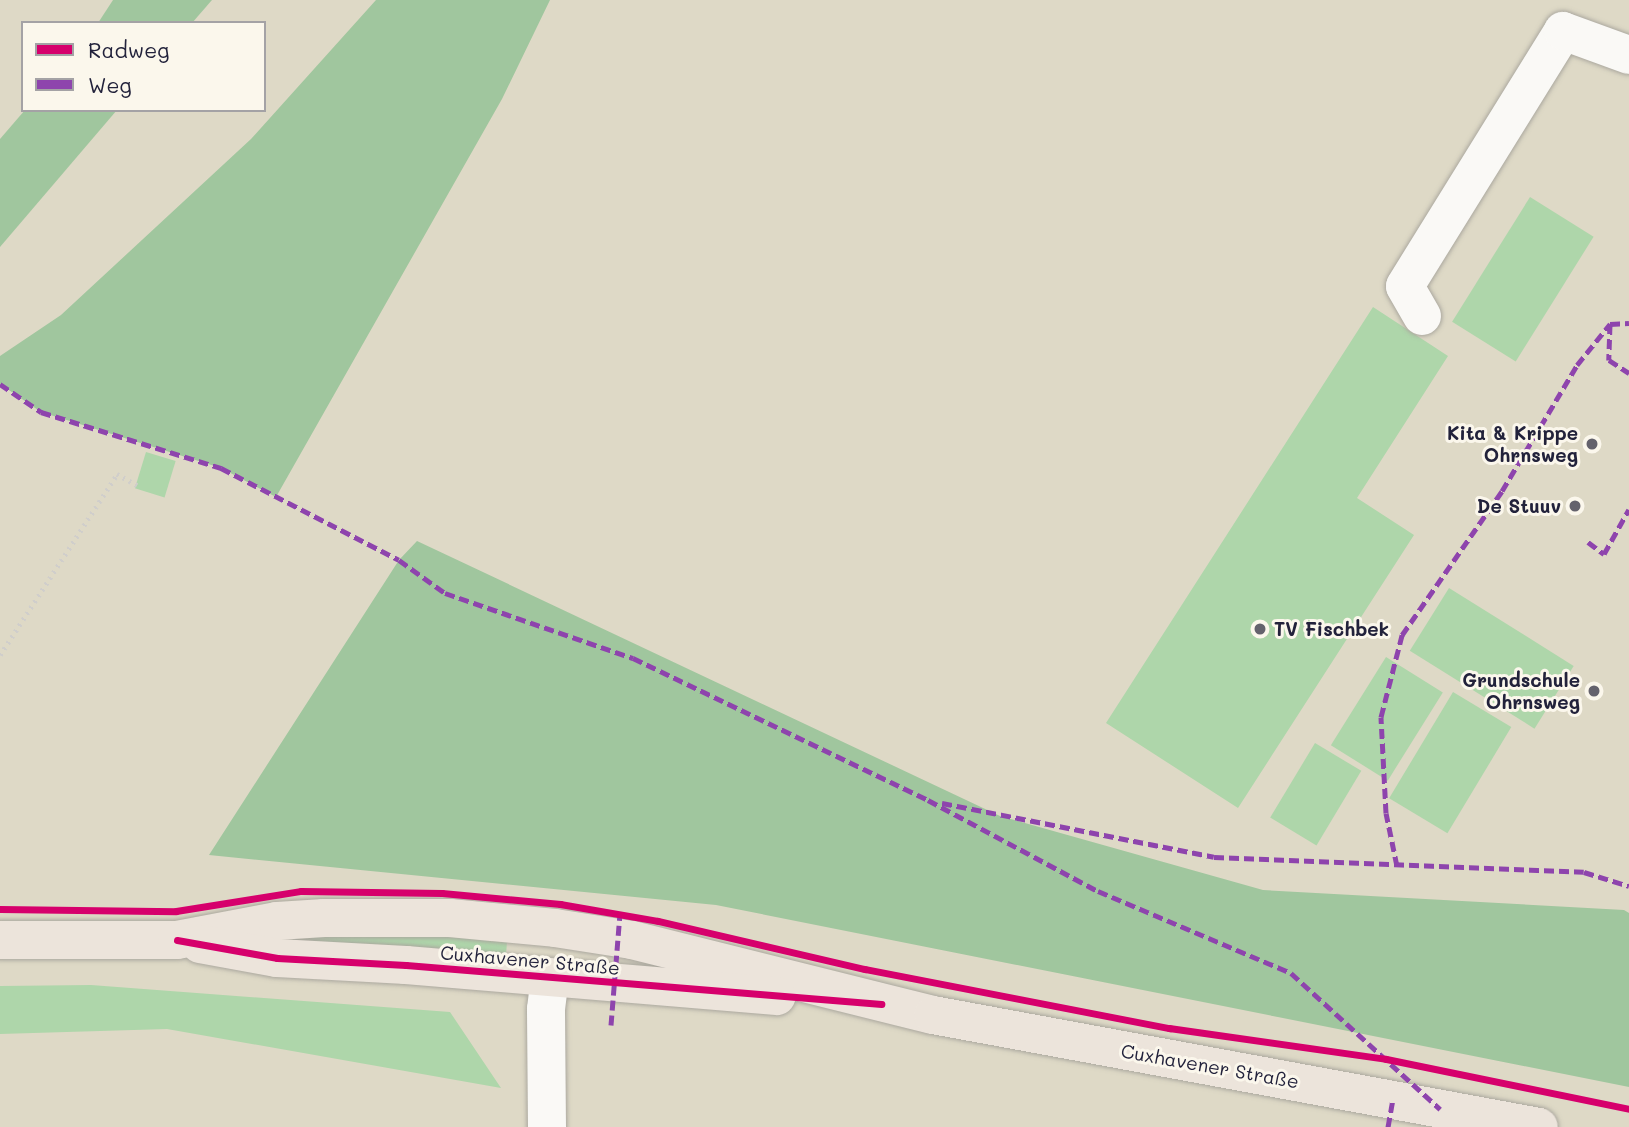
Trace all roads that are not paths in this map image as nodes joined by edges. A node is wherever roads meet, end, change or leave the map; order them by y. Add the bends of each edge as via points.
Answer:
1 (1629, 55) edge
2 (1422, 316) dead end
3 (555, 928) junction
4 (0, 940) edge
5 (177, 940) junction
6 (550, 977) junction
7 (881, 1003) junction
8 (547, 1127) edge
9 (1539, 1127) edge

1 - 2 street via 1563,31 1405,286
3 - 5 main road, Cuxhavener Straße via 450,918 324,918 277,921
3 - 6 main road, Cuxhavener Straße
3 - 7 main road, Cuxhavener Straße via 632,940
4 - 5 main road, Cuxhavener Straße
5 - 6 main road, Cuxhavener Straße via 277,958
6 - 7 main road, Cuxhavener Straße
6 - 8 street
7 - 9 main road, Cuxhavener Straße

